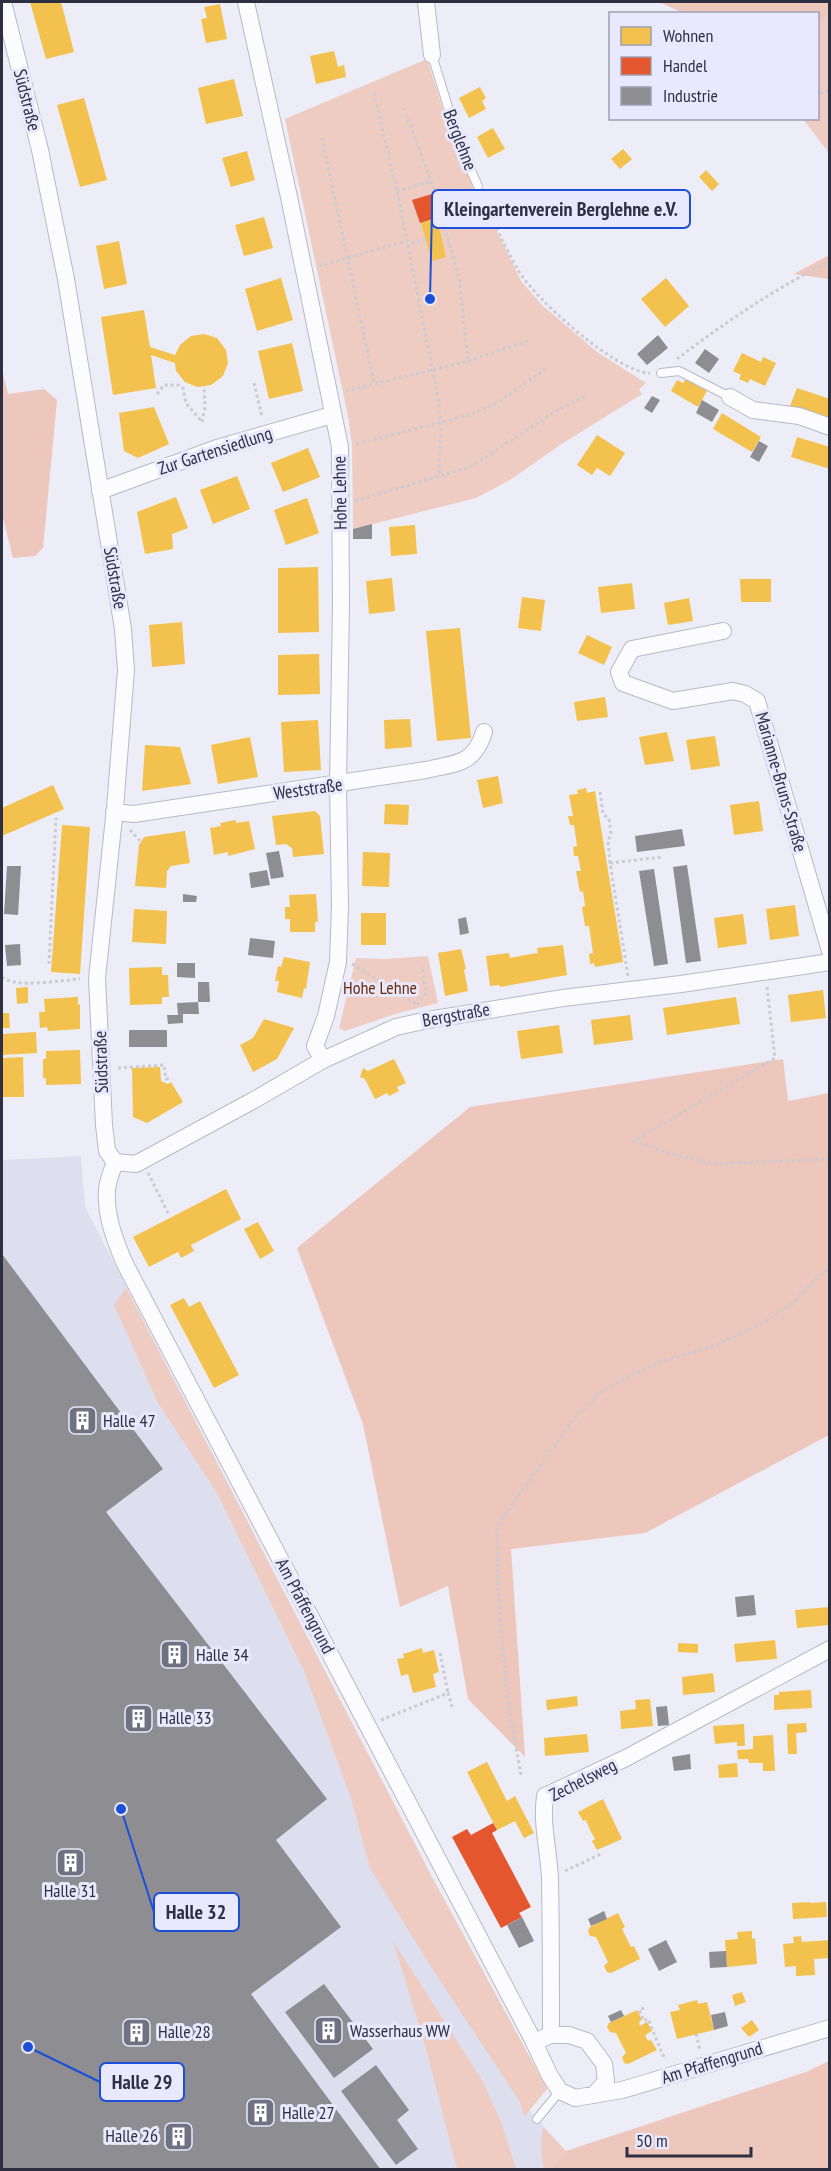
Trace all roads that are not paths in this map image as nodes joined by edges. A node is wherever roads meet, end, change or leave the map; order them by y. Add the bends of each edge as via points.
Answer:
1 (3, 2) edge
2 (246, 2) edge
3 (426, 2) edge
4 (432, 55) joint
5 (478, 186) road end
6 (661, 374) road end
7 (730, 397) joint
8 (332, 415) junction
9 (830, 427) edge
10 (100, 491) junction
11 (723, 631) dead end
12 (484, 732) dead end
13 (338, 784) junction
14 (114, 812) junction
15 (830, 951) edge
16 (830, 962) edge
17 (323, 1060) junction
18 (115, 1161) junction
19 (830, 1649) edge
20 (830, 2028) edge
21 (551, 2035) junction
22 (534, 2042) junction
23 (560, 2091) junction
24 (594, 2095) junction
25 (537, 2119) dead end

1 - 10 street, Südstraße via 40,150 66,279
2 - 8 street, Hohe Lehne
3 - 4 street, Berglehne
4 - 5 lane, Berglehne via 461,149
6 - 7 lane via 679,371
7 - 9 street via 753,410 800,416
8 - 10 street, Zur Gartensiedlung via 217,448
8 - 13 street, Hohe Lehne via 340,447
10 - 14 street, Südstraße via 126,670
11 - 15 street, Marianne-Bruns-Straße via 632,649 619,672 623,683 673,701 733,692 757,701
12 - 13 street, Weststraße via 479,748 464,761
13 - 14 street, Weststraße via 134,814
13 - 17 street, Hohe Lehne via 338,962 315,1046
14 - 18 street, Südstraße via 97,978 104,1125 107,1151
16 - 17 street, Bergstraße via 428,1020 396,1027
17 - 18 street, Bergstraße via 136,1164
18 - 22 street, Am Pfaffengrund via 107,1188 109,1215 125,1264
19 - 21 street, Zechelsweg via 626,1758 545,1796 552,1940
20 - 24 street, Am Pfaffengrund
21 - 22 street
21 - 24 street via 587,2041 604,2064 606,2081
22 - 23 street, Am Pfaffengrund
23 - 24 street, Am Pfaffengrund via 575,2098
23 - 25 lane

